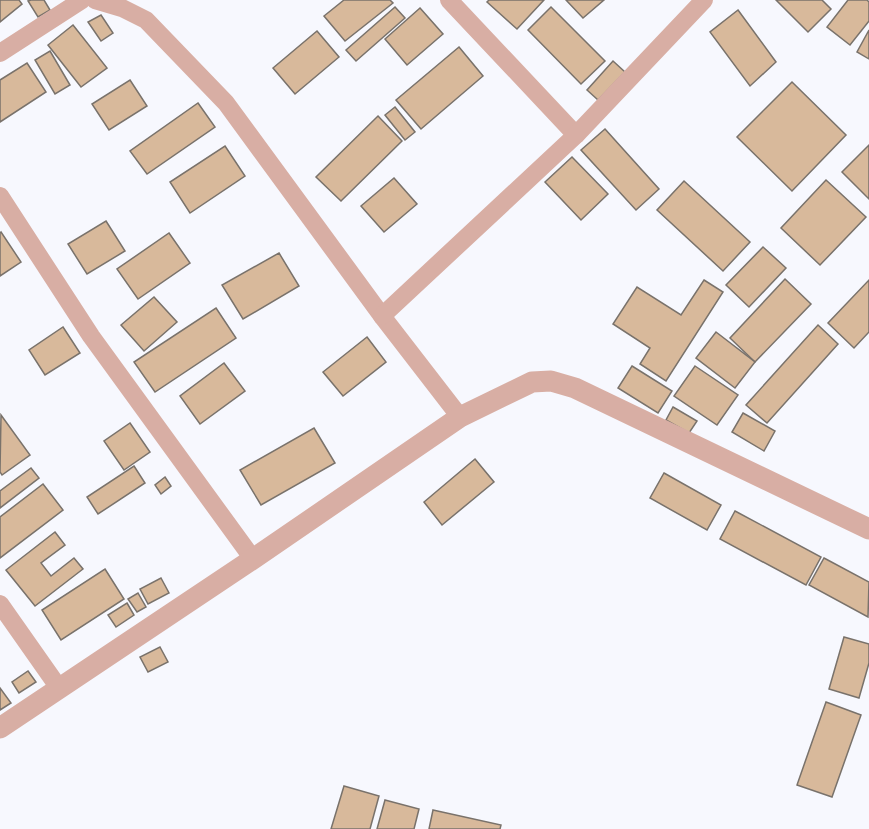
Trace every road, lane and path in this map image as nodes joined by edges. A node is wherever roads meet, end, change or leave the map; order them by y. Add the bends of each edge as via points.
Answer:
1 (82, 0) edge
2 (95, 0) edge
3 (449, 0) edge
4 (704, 0) edge
5 (0, 53) edge
6 (576, 135) junction
7 (0, 196) edge
8 (382, 316) junction
9 (460, 417) junction
10 (869, 529) edge
11 (253, 559) junction
12 (0, 604) edge
13 (59, 688) junction
14 (0, 728) edge

1 - 5 street
2 - 8 street via 146,20 226,103
3 - 6 street
4 - 6 street
6 - 8 street
7 - 11 street via 91,336
8 - 9 street
9 - 10 street via 532,382 551,381 575,388
9 - 11 street
11 - 13 street
12 - 13 street
13 - 14 street

